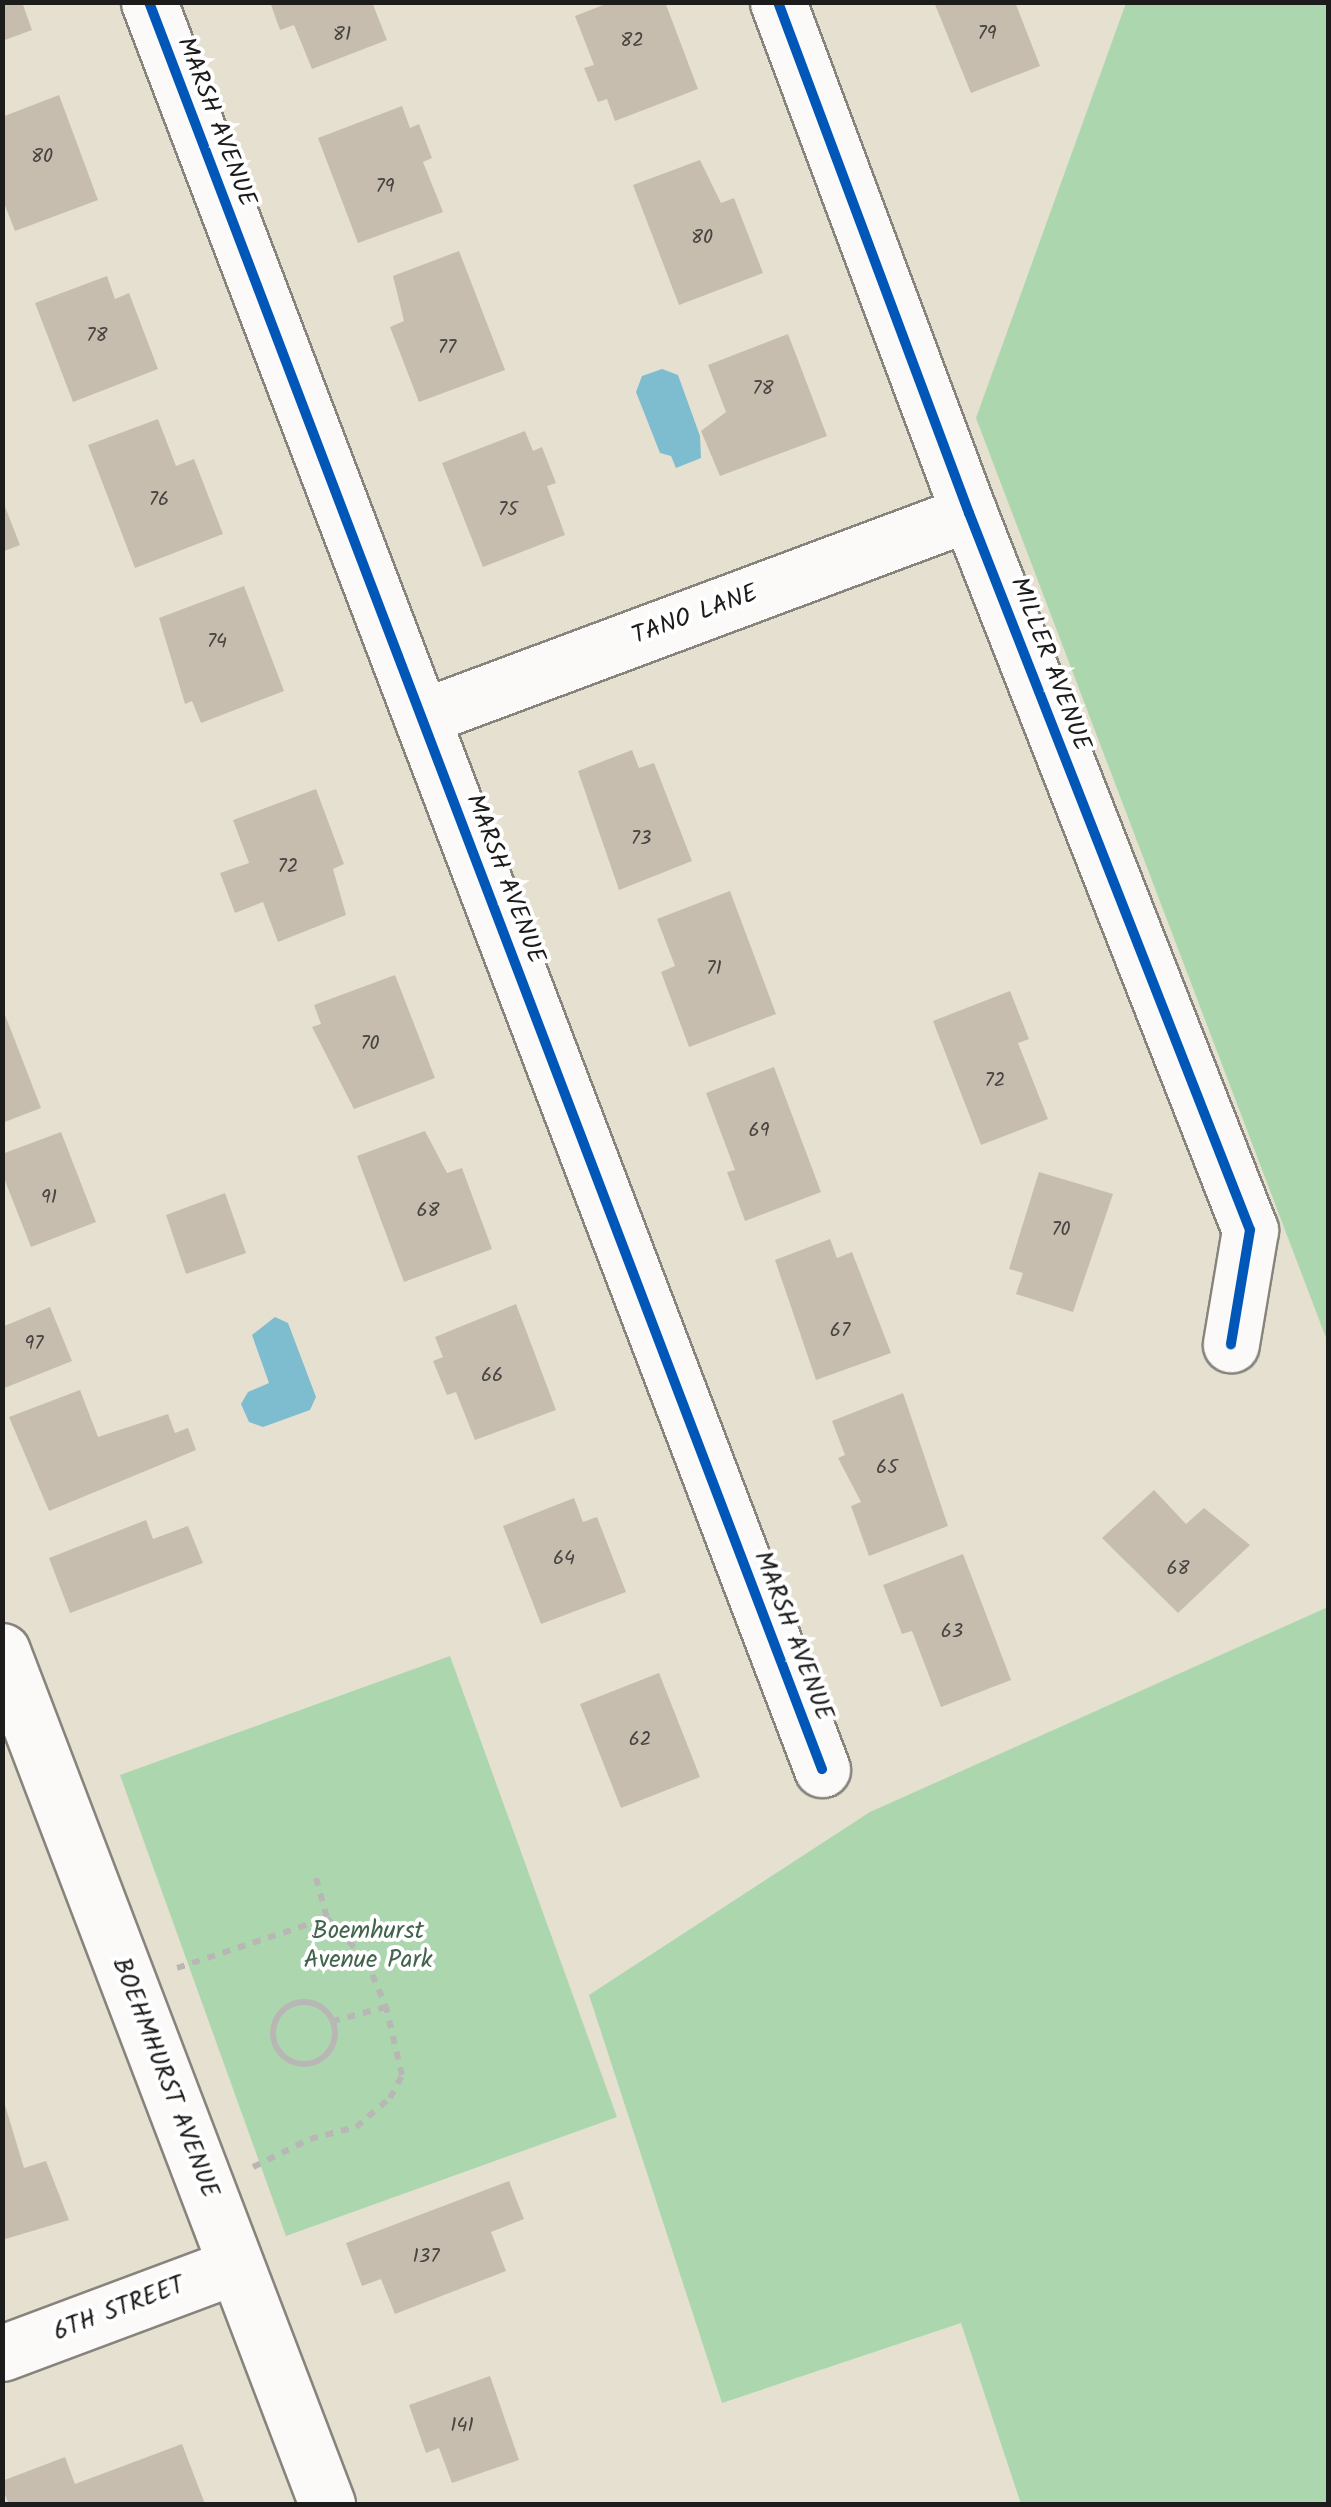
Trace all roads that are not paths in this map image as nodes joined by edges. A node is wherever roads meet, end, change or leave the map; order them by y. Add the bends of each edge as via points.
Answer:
1 (149, 2) edge
2 (778, 2) edge
3 (968, 513) junction
4 (422, 716) junction
5 (1231, 1344) dead end
6 (2, 1652) edge
7 (822, 1769) dead end
8 (234, 2266) junction
9 (2, 2353) edge
10 (326, 2504) edge

1 - 4 street, MARSH AVENUE
2 - 3 street, MILLER AVENUE
3 - 4 street, TANO LANE
3 - 5 street, MILLER AVENUE via 1250,1230
4 - 7 street, MARSH AVENUE
6 - 8 street, BOEHMHURST AVENUE
8 - 9 street, 6TH STREET
8 - 10 street, BOEHMHURST AVENUE

